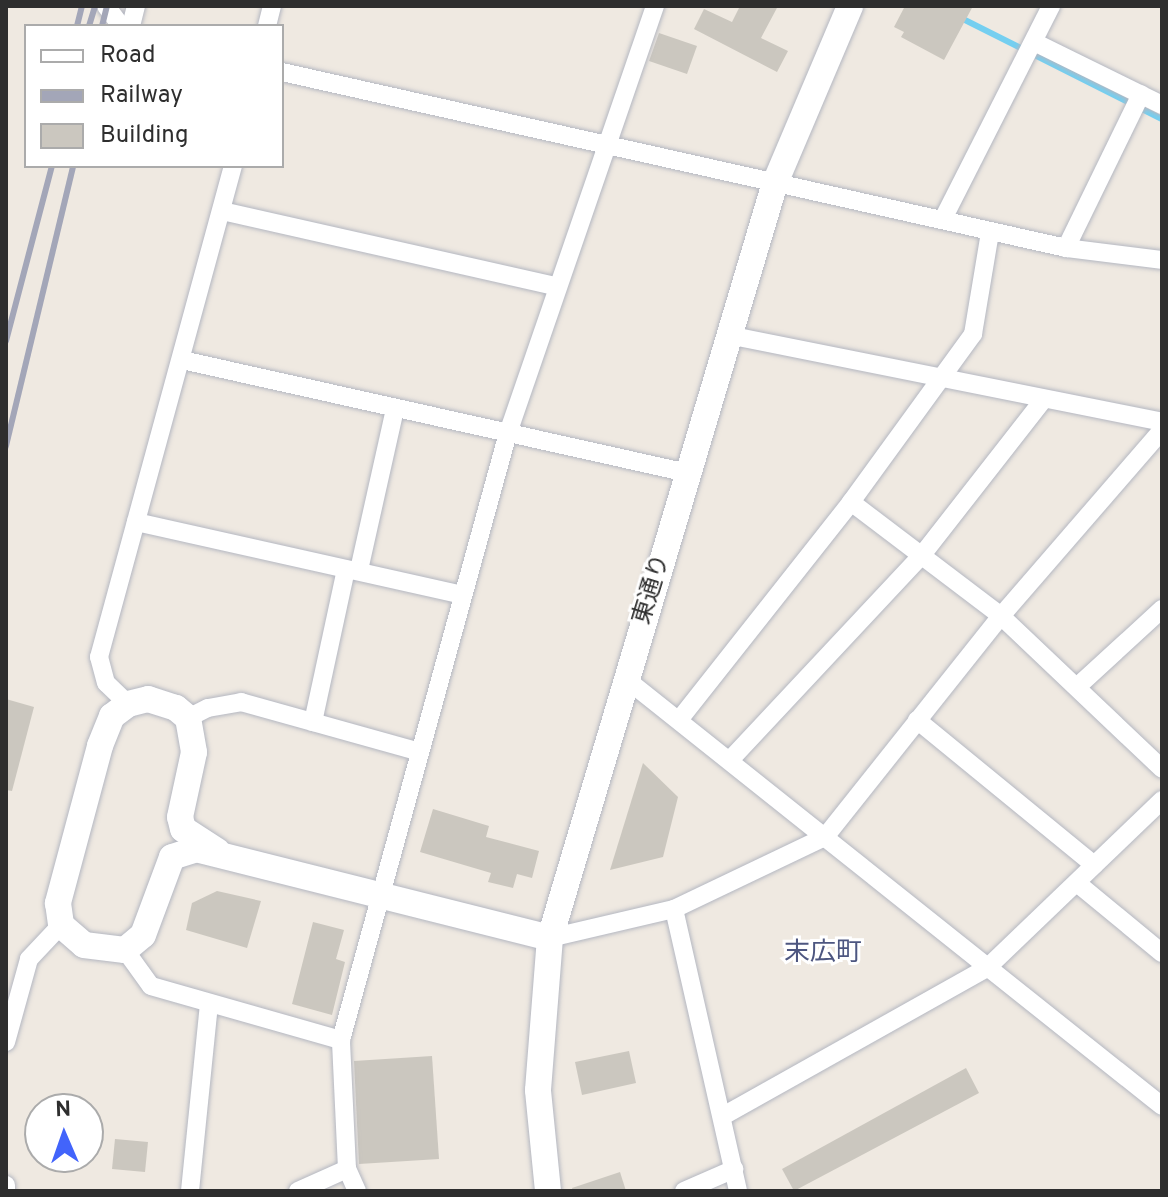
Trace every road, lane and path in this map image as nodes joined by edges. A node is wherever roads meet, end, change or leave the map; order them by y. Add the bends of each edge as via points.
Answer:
1 (106, 6) edge
2 (850, 6) edge
3 (1051, 6) edge
4 (650, 7) edge
5 (120, 24) edge
6 (1034, 42) junction
7 (284, 72) edge
8 (1141, 94) junction
9 (1162, 105) edge
10 (608, 144) junction
11 (233, 168) edge
12 (775, 183) junction
13 (222, 211) junction
14 (943, 219) junction
15 (990, 232) junction
16 (1066, 248) junction
17 (1162, 260) edge
18 (558, 287) junction
19 (728, 335) junction
20 (182, 360) junction
21 (941, 378) junction
22 (1043, 400) junction
23 (395, 409) junction
24 (1162, 422) edge
25 (1162, 430) edge
26 (508, 433) junction
27 (688, 473) junction
28 (851, 502) junction
29 (136, 522) junction
30 (922, 555) junction
31 (352, 570) junction
32 (462, 595) junction
33 (1162, 609) edge
34 (1001, 616) junction
35 (626, 679) junction
36 (1078, 686) junction
37 (128, 704) junction
38 (188, 718) junction
39 (679, 720) junction
40 (917, 720) junction
41 (313, 722) junction
42 (417, 751) junction
43 (730, 760) junction
44 (1162, 769) edge
45 (1162, 800) edge
46 (825, 837) junction
47 (217, 851) junction
48 (1094, 865) junction
49 (1077, 883) junction
50 (380, 893) junction
51 (674, 909) junction
52 (61, 925) junction
53 (550, 938) junction
54 (125, 950) junction
55 (1162, 953) edge
56 (987, 968) junction
57 (209, 1004) junction
58 (341, 1040) junction
59 (6, 1042) edge
60 (1162, 1106) edge
61 (723, 1116) junction
62 (347, 1169) junction
63 (734, 1169) junction
64 (6, 1185) edge
65 (6, 1191) edge
66 (190, 1191) edge
67 (298, 1191) edge
68 (357, 1191) edge
69 (548, 1191) edge
70 (684, 1191) edge
71 (738, 1191) edge

1 - 5 street
2 - 12 street, 東通り
3 - 6 street
4 - 10 street
6 - 8 street
6 - 14 street
7 - 10 street
8 - 9 street
8 - 16 street
10 - 12 street
10 - 18 street
11 - 13 street
12 - 14 street
12 - 19 street, 東通り
13 - 18 street
13 - 20 street
14 - 15 street
15 - 16 street
15 - 21 street via 973,334
16 - 17 street
18 - 26 street
19 - 21 street
19 - 27 street, 東通り
20 - 23 street
20 - 29 street
21 - 22 street
21 - 28 street
22 - 24 street
22 - 30 street
23 - 26 street
23 - 31 street
25 - 34 street
26 - 27 street
26 - 32 street
27 - 35 street, 東通り
28 - 30 street
28 - 39 street
29 - 31 street
29 - 37 street via 99,657 106,683
30 - 34 street
30 - 43 street
31 - 32 street
31 - 41 street
32 - 42 street
33 - 36 street
34 - 36 street
34 - 40 street
35 - 39 street
35 - 53 street, 東通り
36 - 44 street
37 - 38 street via 148,699
37 - 52 street via 112,716 100,746 61,892
38 - 41 street via 241,702
38 - 47 street via 194,752 180,817 183,829
39 - 43 street
40 - 46 street
40 - 48 street
41 - 42 street
42 - 50 street
43 - 46 street
45 - 48 street
46 - 51 street
46 - 56 street
47 - 50 street
47 - 54 street via 196,849 172,857 143,935
48 - 49 street
49 - 55 street
49 - 56 street
50 - 53 street
50 - 58 street
51 - 53 street
51 - 61 street
52 - 54 street via 84,945
52 - 59 street via 29,959
53 - 69 street, 東通り via 538,1090
54 - 57 street via 151,986
56 - 60 street
56 - 61 street
57 - 58 street
57 - 66 street
58 - 62 street
61 - 63 street
62 - 67 street
62 - 68 street
63 - 70 street
63 - 71 street
64 - 65 street

